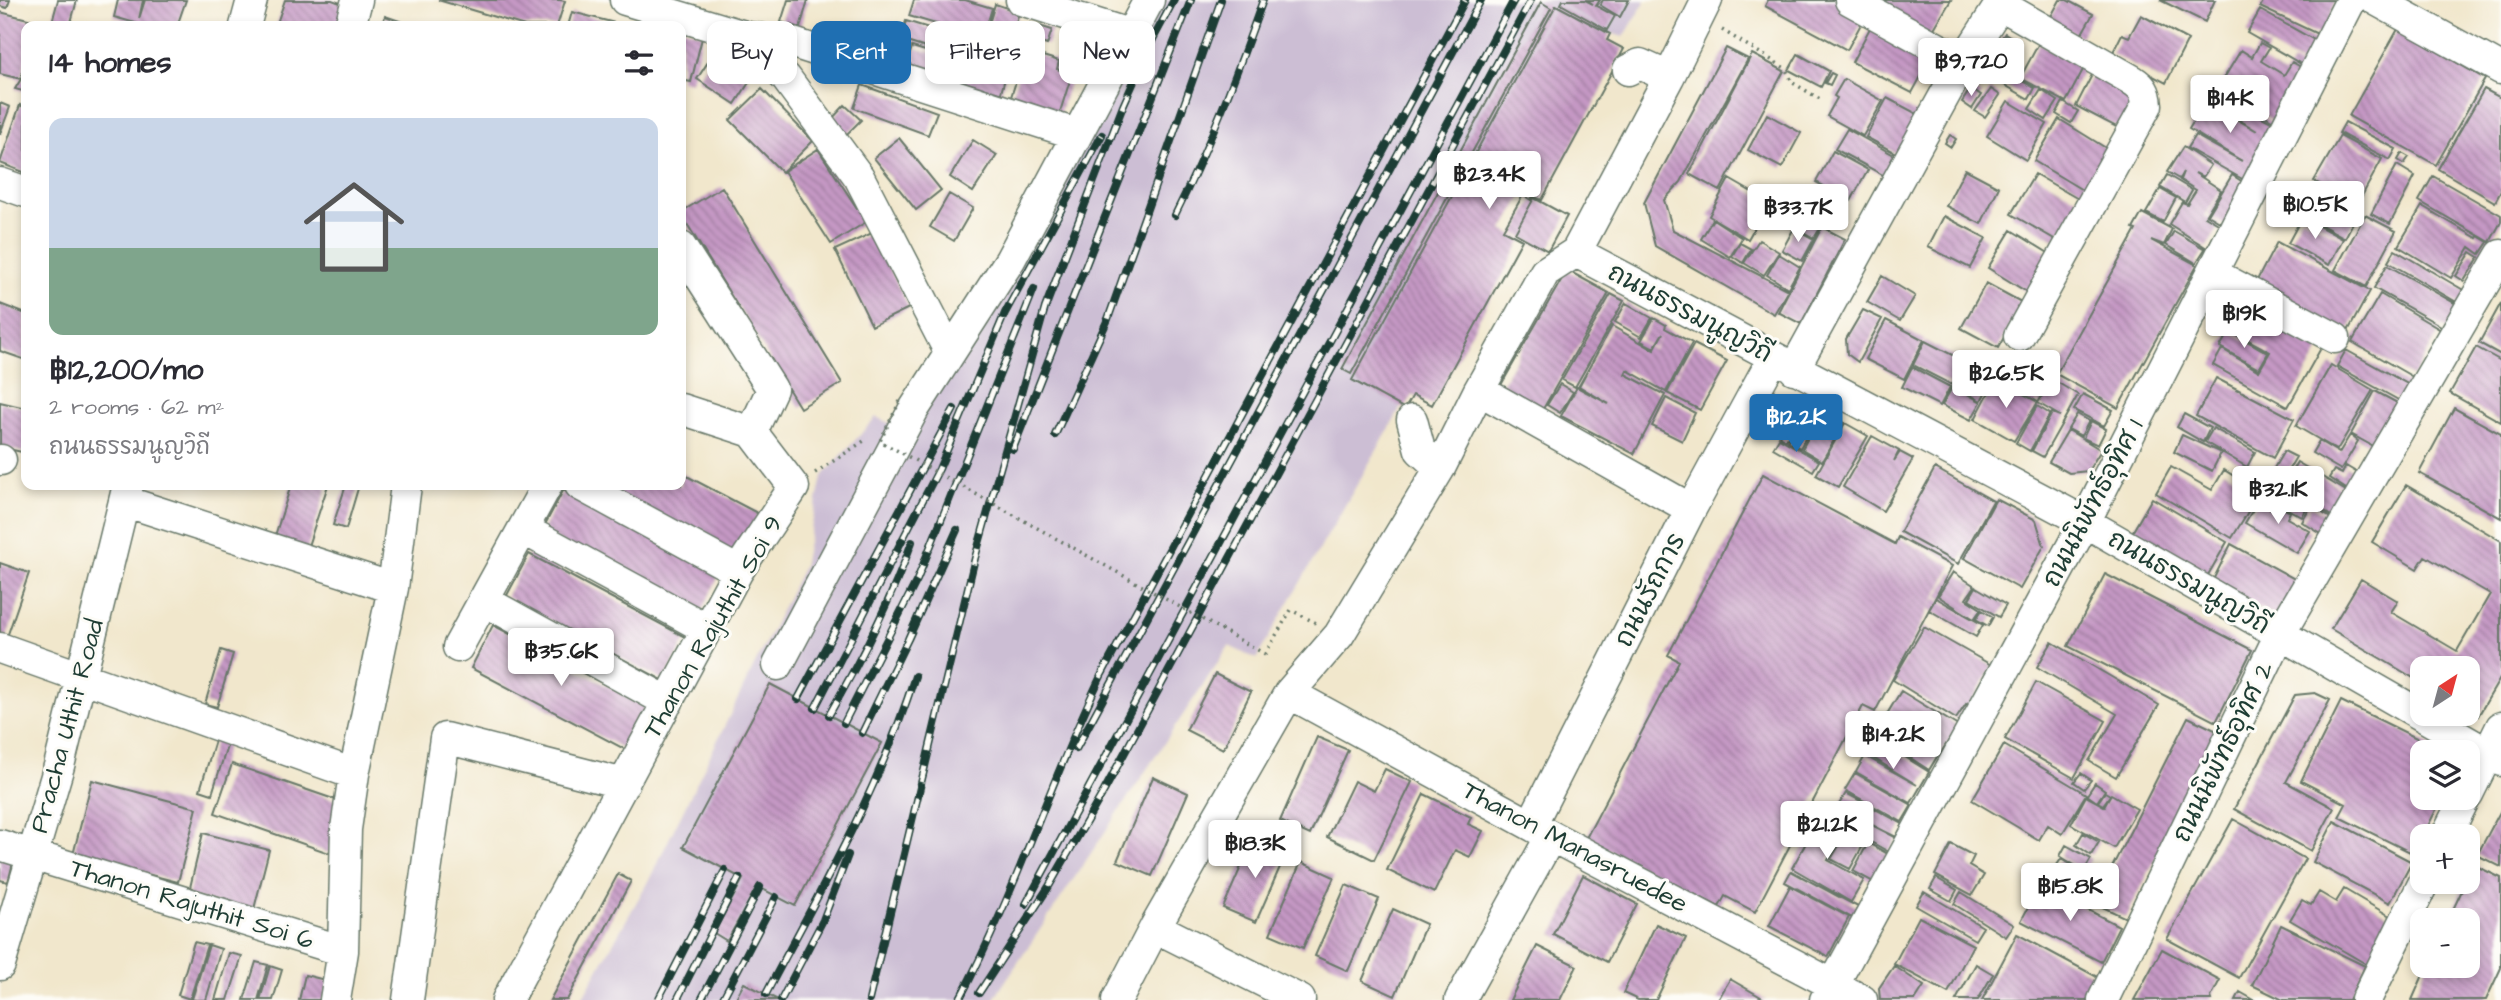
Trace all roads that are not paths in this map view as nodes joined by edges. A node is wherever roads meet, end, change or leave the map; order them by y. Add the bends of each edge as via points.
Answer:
1 (252, 0) edge
2 (357, 0) edge
3 (625, 0) edge
4 (1021, 0) edge
5 (1149, 0) edge
6 (1850, 0) edge
7 (2351, 0) edge
8 (2376, 0) edge
9 (2002, 3) edge
10 (1703, 8) edge
11 (246, 21) edge
12 (352, 21) edge
13 (1088, 21) edge
14 (1139, 21) edge
15 (707, 25) edge
16 (797, 44) edge
17 (1963, 62) junction
18 (2501, 69) edge
19 (1628, 70) dead end
20 (1669, 77) junction
21 (790, 84) edge
22 (1104, 84) edge
23 (1076, 134) junction
24 (0, 183) edge
25 (21, 190) edge
26 (1576, 253) junction
27 (686, 255) edge
28 (2501, 255) edge
29 (2211, 273) junction
30 (2019, 336) dead end
31 (2336, 338) dead end
32 (949, 351) junction
33 (1784, 363) junction
34 (1479, 390) junction
35 (686, 411) edge
36 (1412, 420) dead end
37 (752, 432) junction
38 (1440, 468) junction
39 (405, 490) edge
40 (544, 490) edge
41 (589, 490) edge
42 (126, 493) edge
43 (1691, 509) junction
44 (2085, 522) junction
45 (523, 529) junction
46 (738, 571) junction
47 (393, 588) junction
48 (484, 600) junction
49 (707, 629) junction
50 (2280, 634) junction
51 (458, 647) dead end
52 (0, 648) edge
53 (778, 665) dead end
54 (81, 677) junction
55 (1289, 693) junction
56 (668, 702) junction
57 (2496, 747) edge
58 (2480, 773) edge
59 (354, 774) junction
60 (624, 784) junction
61 (1541, 831) junction
62 (0, 845) edge
63 (33, 854) junction
64 (2418, 894) edge
65 (1156, 927) junction
66 (343, 951) junction
67 (0, 965) edge
68 (1829, 992) edge
69 (2369, 999) edge
70 (335, 1000) edge
71 (408, 1000) edge
72 (507, 1000) edge
73 (1117, 1000) edge
74 (1300, 1000) edge
75 (1460, 1000) edge
76 (1862, 1000) edge
77 (2103, 1000) edge

1 - 11 street
2 - 12 street
3 - 15 street
4 - 13 street
5 - 14 street
6 - 17 street
7 - 29 street, ถนนนิพัทธ์อุทิศ 1
8 - 18 street
9 - 17 street, ถนนรัถการ
9 - 30 street via 2147,93 2147,105
10 - 20 street
16 - 23 street
17 - 33 street, ถนนรัถการ
19 - 20 street via 1640,64
20 - 26 street
21 - 32 street via 859,177
22 - 23 street
23 - 32 street via 1010,260
24 - 25 street
26 - 33 street, ถนนธรรมนูญวิถี
26 - 34 street via 1545,272
27 - 37 street via 772,390
28 - 50 street, ถนนนิพัทธ์อุทิศ 2
29 - 31 street
29 - 44 street, ถนนนิพัทธ์อุทิศ 1
32 - 53 street
33 - 43 street, ถนนรัถการ
33 - 44 street, ถนนธรรมนูญวิถี
34 - 38 street
34 - 43 street
35 - 37 street
36 - 38 street via 1420,450
37 - 46 street, Thanon Rajuthit Soi 9 via 794,487
38 - 55 street via 1339,635
39 - 47 street
40 - 45 street
41 - 46 street
42 - 47 street
42 - 54 street, Pracha Uthit Road
43 - 61 street, ถนนรัถการ
44 - 50 street, ถนนธรรมนูญวิถี
44 - 68 street, ถนนนิพัทธ์อุทิศ 1
45 - 48 street
45 - 49 street
46 - 49 street, Thanon Rajuthit Soi 9
47 - 59 street
48 - 51 street
48 - 56 street
49 - 56 street, Thanon Rajuthit Soi 9
50 - 57 street, ถนนธรรมนูญวิถี
50 - 77 street, ถนนนิพัทธ์อุทิศ 2
52 - 54 street
54 - 59 street
54 - 63 street, Pracha Uthit Road
55 - 61 street, Thanon Manasruedee
55 - 65 street
56 - 60 street, Thanon Rajuthit Soi 9
57 - 58 street
59 - 66 street via 346,829
60 - 71 street via 445,738
60 - 72 street, Thanon Rajuthit Soi 9
61 - 68 street, Thanon Manasruedee
61 - 75 street, ถนนรัถการ
62 - 63 street, Thanon Rajuthit Soi 6
63 - 66 street, Thanon Rajuthit Soi 6
63 - 67 street, Pracha Uthit Road
64 - 69 street
65 - 73 street
65 - 74 street
66 - 70 street
68 - 76 street, Thanon Manasruedee

